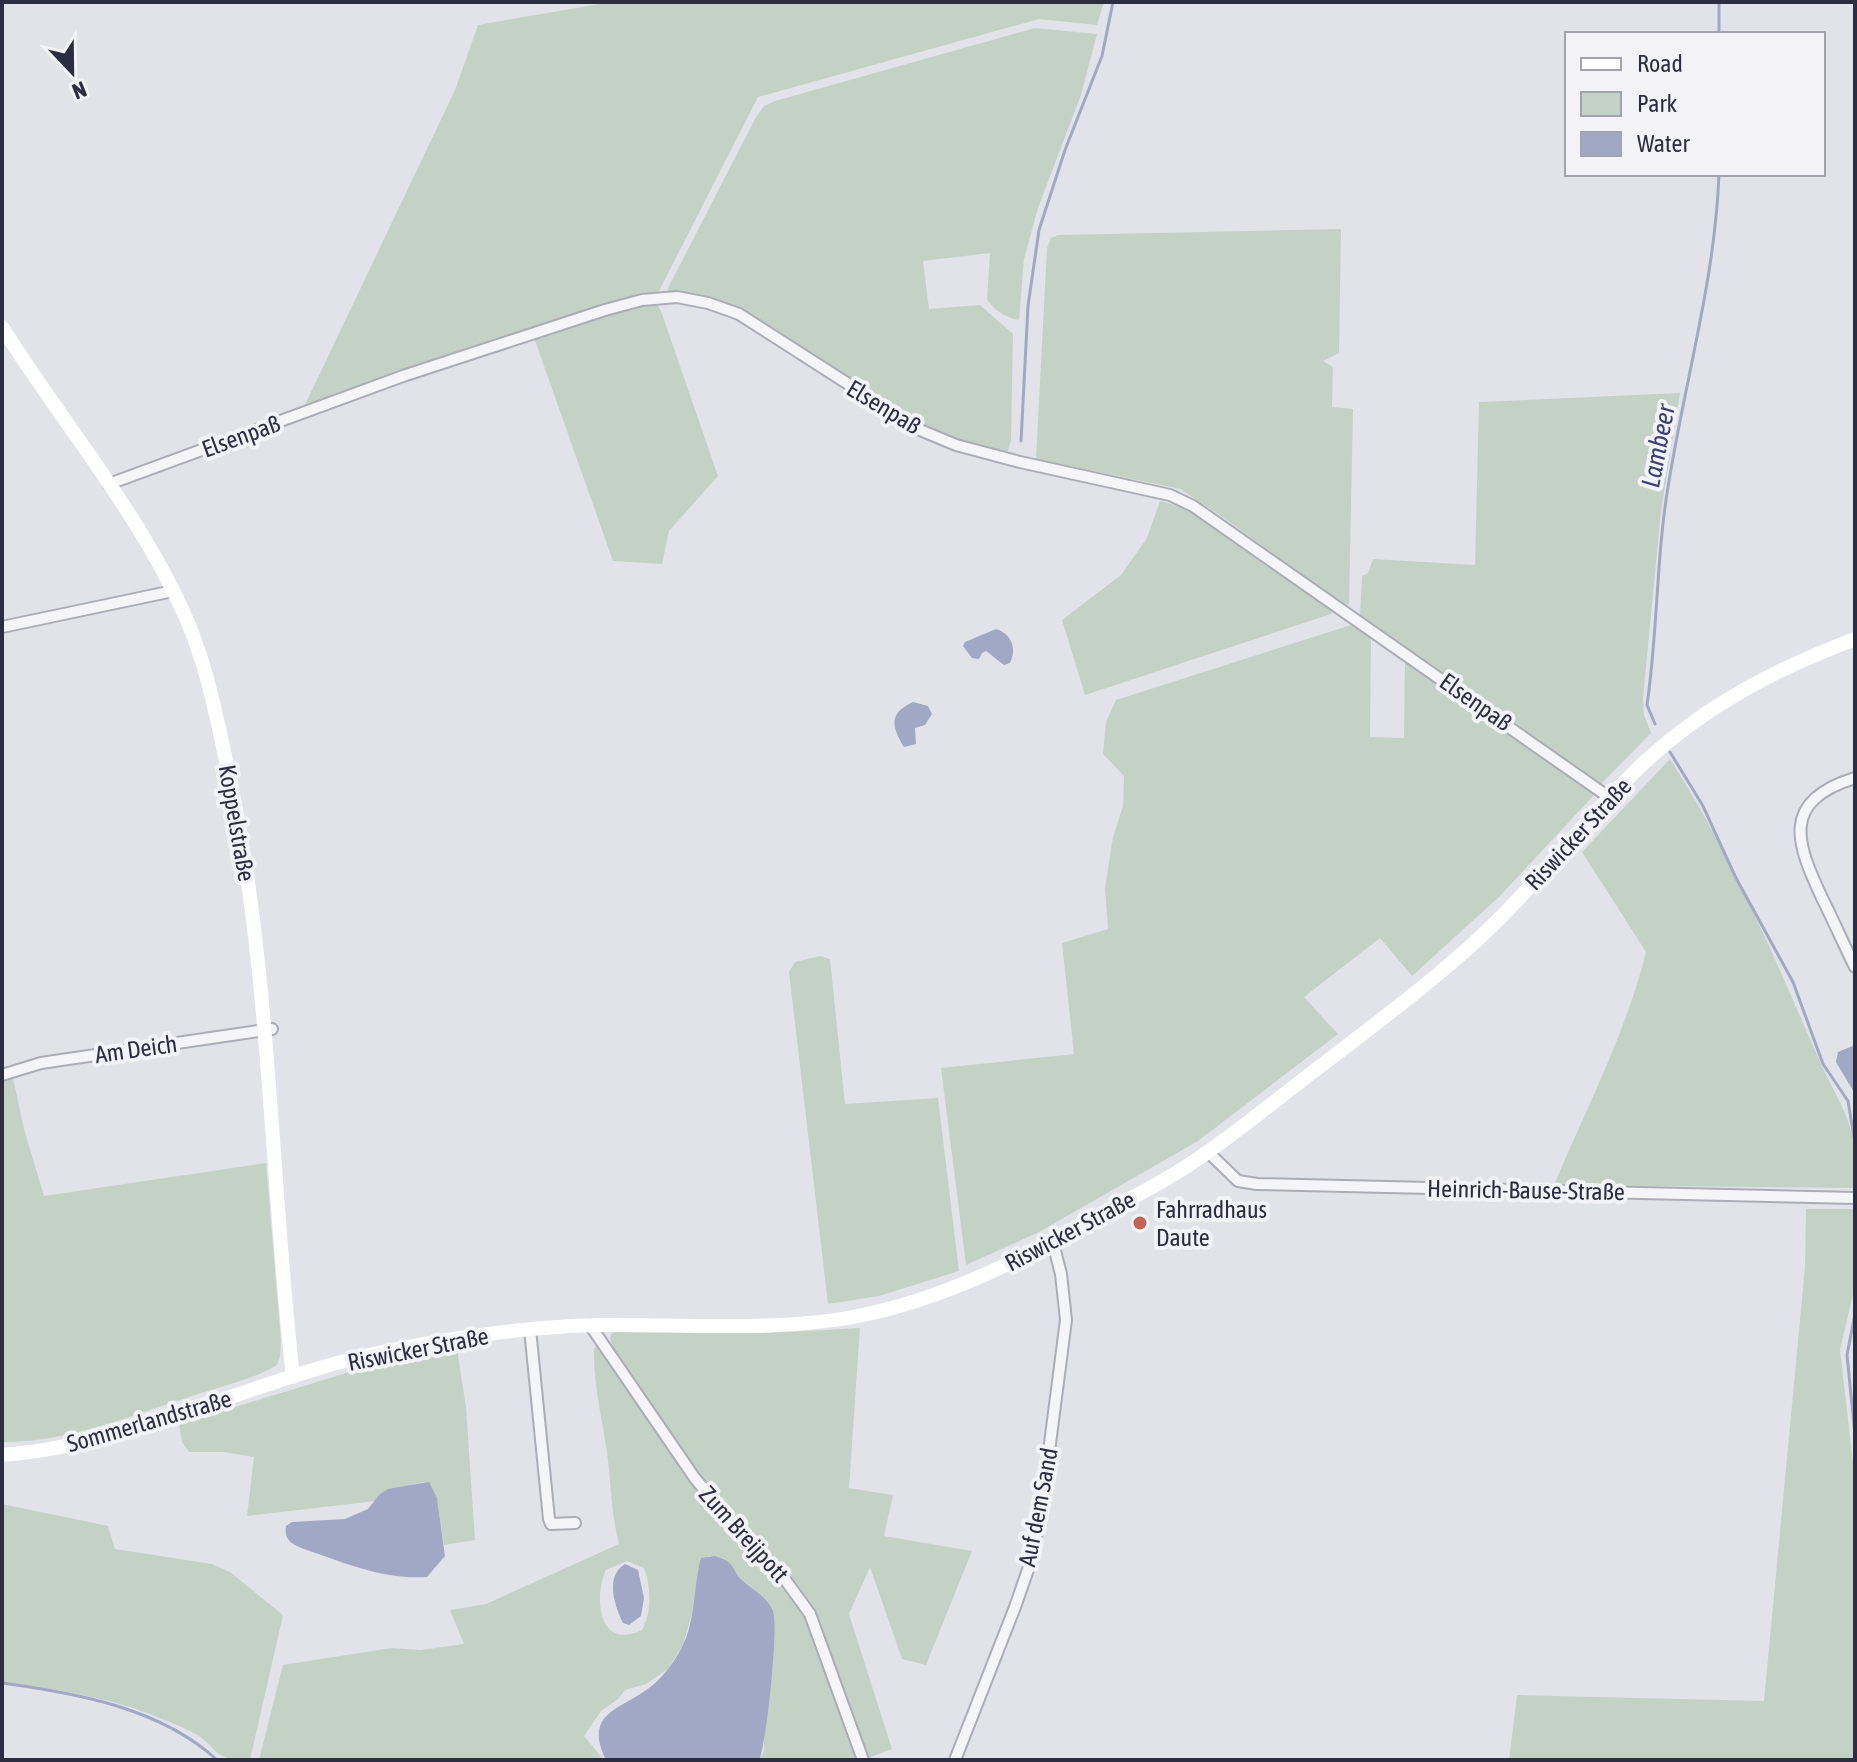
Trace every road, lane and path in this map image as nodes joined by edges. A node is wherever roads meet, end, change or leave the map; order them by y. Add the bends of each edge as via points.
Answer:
1 (2, 327) edge
2 (109, 484) junction
3 (173, 591) junction
4 (2, 627) edge
5 (1855, 639) edge
6 (1855, 778) edge
7 (1610, 798) junction
8 (1855, 967) edge
9 (268, 1030) junction
10 (2, 1075) edge
11 (1208, 1152) junction
12 (1855, 1198) edge
13 (1053, 1243) junction
14 (590, 1325) junction
15 (530, 1329) junction
16 (293, 1377) junction
17 (2, 1455) edge
18 (575, 1523) dead end
19 (863, 1760) edge
20 (955, 1760) edge

1 - 2 street, Koppelstraße
2 - 3 street, Koppelstraße
2 - 7 street, Elsenpaß via 403,376 605,310 662,298 708,303 739,314 920,430 956,445 1170,495 1193,506
3 - 4 street
3 - 9 street, Koppelstraße via 206,678 236,807
5 - 7 street, Riswicker Straße via 1794,663 1712,709
6 - 8 street via 1813,798 1799,831 1808,868
7 - 11 street, Riswicker Straße via 1503,916 1418,992
9 - 10 street, Am Deich via 41,1063
9 - 16 street, Koppelstraße
11 - 12 street, Heinrich-Bause-Straße via 1238,1181 1257,1184
11 - 13 street, Riswicker Straße
13 - 14 street, Riswicker Straße via 937,1293 857,1316 789,1324
13 - 20 street, Auf dem Sand via 1066,1320 1041,1513 1015,1607
14 - 15 street, Riswicker Straße
14 - 19 street, Zum Breijpott via 694,1477 810,1614
15 - 16 street, Riswicker Straße via 379,1353
15 - 18 street via 549,1519 556,1525
16 - 17 street, Sommerlandstraße via 110,1436

